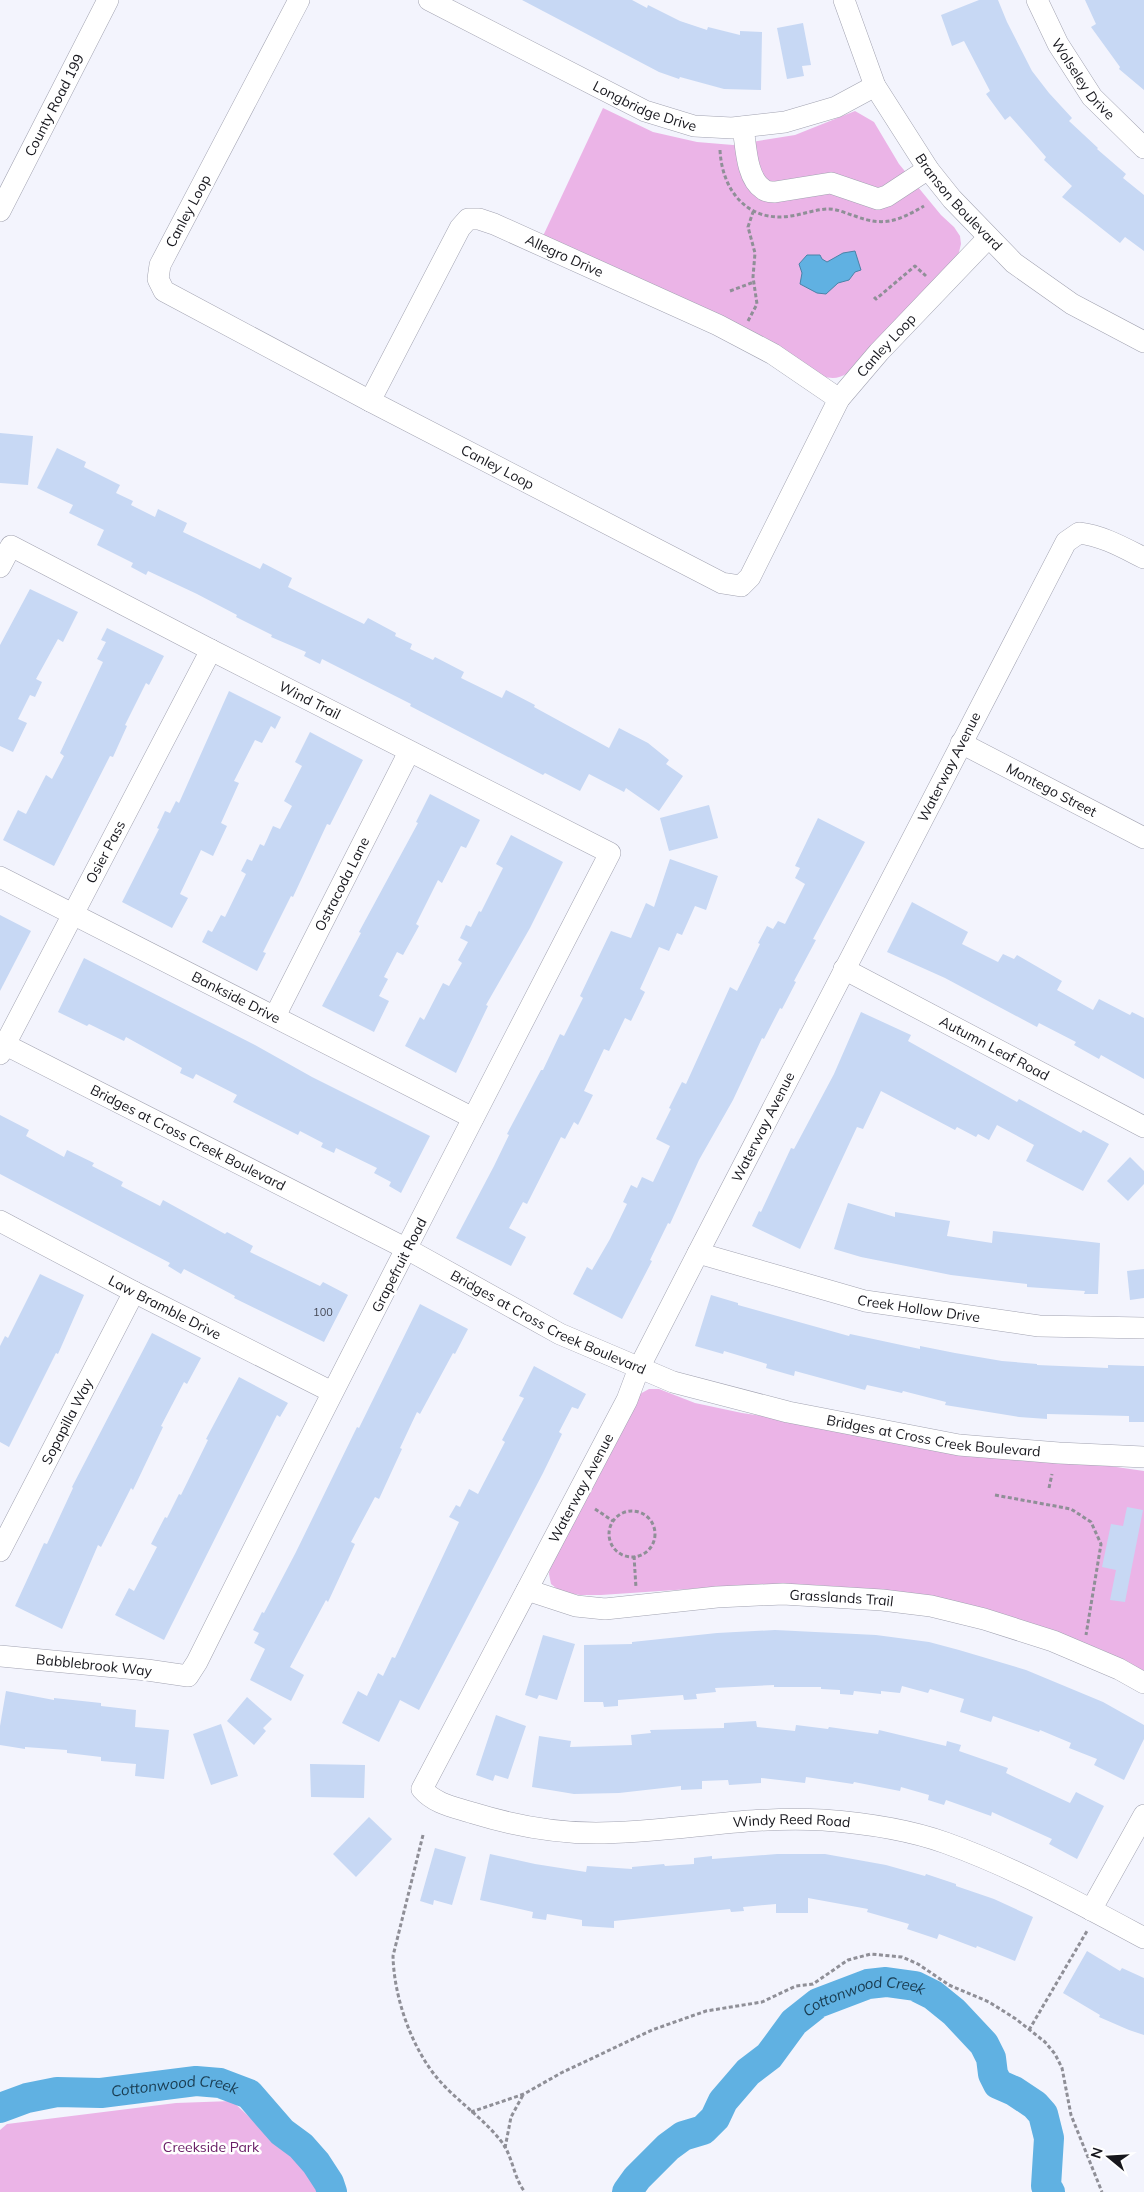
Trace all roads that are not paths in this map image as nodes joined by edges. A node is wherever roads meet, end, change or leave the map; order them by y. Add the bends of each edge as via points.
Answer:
1 (108, 0) edge
2 (299, 0) edge
3 (429, 0) edge
4 (844, 0) edge
5 (1037, 0) edge
6 (875, 86) junction
7 (742, 127) junction
8 (1144, 148) edge
9 (928, 170) junction
10 (0, 211) edge
11 (988, 238) junction
12 (1144, 342) edge
13 (840, 399) junction
14 (370, 401) junction
15 (1144, 558) edge
16 (0, 567) edge
17 (211, 650) junction
18 (961, 743) junction
19 (410, 752) junction
20 (1144, 838) edge
21 (610, 853) joint
22 (0, 877) edge
23 (73, 915) junction
24 (844, 969) junction
25 (274, 1016) junction
26 (2, 1047) edge
27 (473, 1118) junction
28 (1144, 1127) edge
29 (0, 1221) edge
30 (407, 1249) junction
31 (698, 1253) junction
32 (134, 1292) junction
33 (1144, 1328) edge
34 (640, 1368) junction
35 (332, 1392) junction
36 (1144, 1457) edge
37 (0, 1551) edge
38 (527, 1590) junction
39 (0, 1656) edge
40 (188, 1676) joint
41 (1144, 1683) edge
42 (422, 1789) joint
43 (1144, 1815) edge
44 (1091, 1910) junction
45 (1144, 1938) edge

1 - 10 street, County Road 199
2 - 14 street, Canley Loop via 160,265 158,279 164,291 181,302
3 - 7 street, Longbridge Drive via 645,111 694,126
4 - 6 street, Branson Boulevard
5 - 8 street, Wolseley Drive via 1058,44 1092,97
6 - 7 street, Longbridge Drive via 836,107 785,122
6 - 9 street, Branson Boulevard
7 - 9 street via 751,170 767,191 831,183 878,199
9 - 11 street, Branson Boulevard
11 - 12 street, Branson Boulevard via 1014,263 1072,304
11 - 13 street, Canley Loop via 879,352
13 - 14 street, Allegro Drive via 774,354 718,325 494,224 468,219 460,228
13 - 14 street, Canley Loop via 750,577 741,586 722,583
15 - 18 street, Waterway Avenue via 1094,535 1079,533 1066,542
16 - 17 street, Wind Trail via 11,546
17 - 19 street, Wind Trail
17 - 23 street, Osier Pass
18 - 20 street, Montego Street
18 - 24 street, Waterway Avenue
19 - 21 street, Wind Trail
19 - 25 street, Ostracoda Lane
21 - 27 street, Grapefruit Road
22 - 23 street, Bankside Drive
23 - 25 street, Bankside Drive
23 - 26 street, Osier Pass
24 - 28 street, Autumn Leaf Road
24 - 31 street, Waterway Avenue
25 - 27 street, Bankside Drive
26 - 30 street, Bridges at Cross Creek Boulevard
27 - 30 street, Grapefruit Road
29 - 32 street, Law Bramble Drive
30 - 34 street, Bridges at Cross Creek Boulevard via 560,1334
30 - 35 street, Grapefruit Road
31 - 33 street, Creek Hollow Drive via 865,1301 1039,1326
31 - 34 street, Waterway Avenue
32 - 35 street, Law Bramble Drive
32 - 37 street, Sopapilla Way
34 - 36 street, Bridges at Cross Creek Boulevard via 673,1382 788,1412 959,1445 1059,1454
34 - 38 street, Waterway Avenue via 627,1400
35 - 40 street, Grapefruit Road via 198,1662
38 - 41 street, Grasslands Trail via 555,1601 605,1609 717,1597 783,1594 931,1606 1053,1641 1119,1668
38 - 42 street, Waterway Avenue
39 - 40 street, Babblebrook Way
42 - 44 street, Windy Reed Road via 430,1798 479,1815 553,1830 636,1832 779,1819 880,1826 944,1842 1041,1883
43 - 44 street
44 - 45 street, Windy Reed Road

